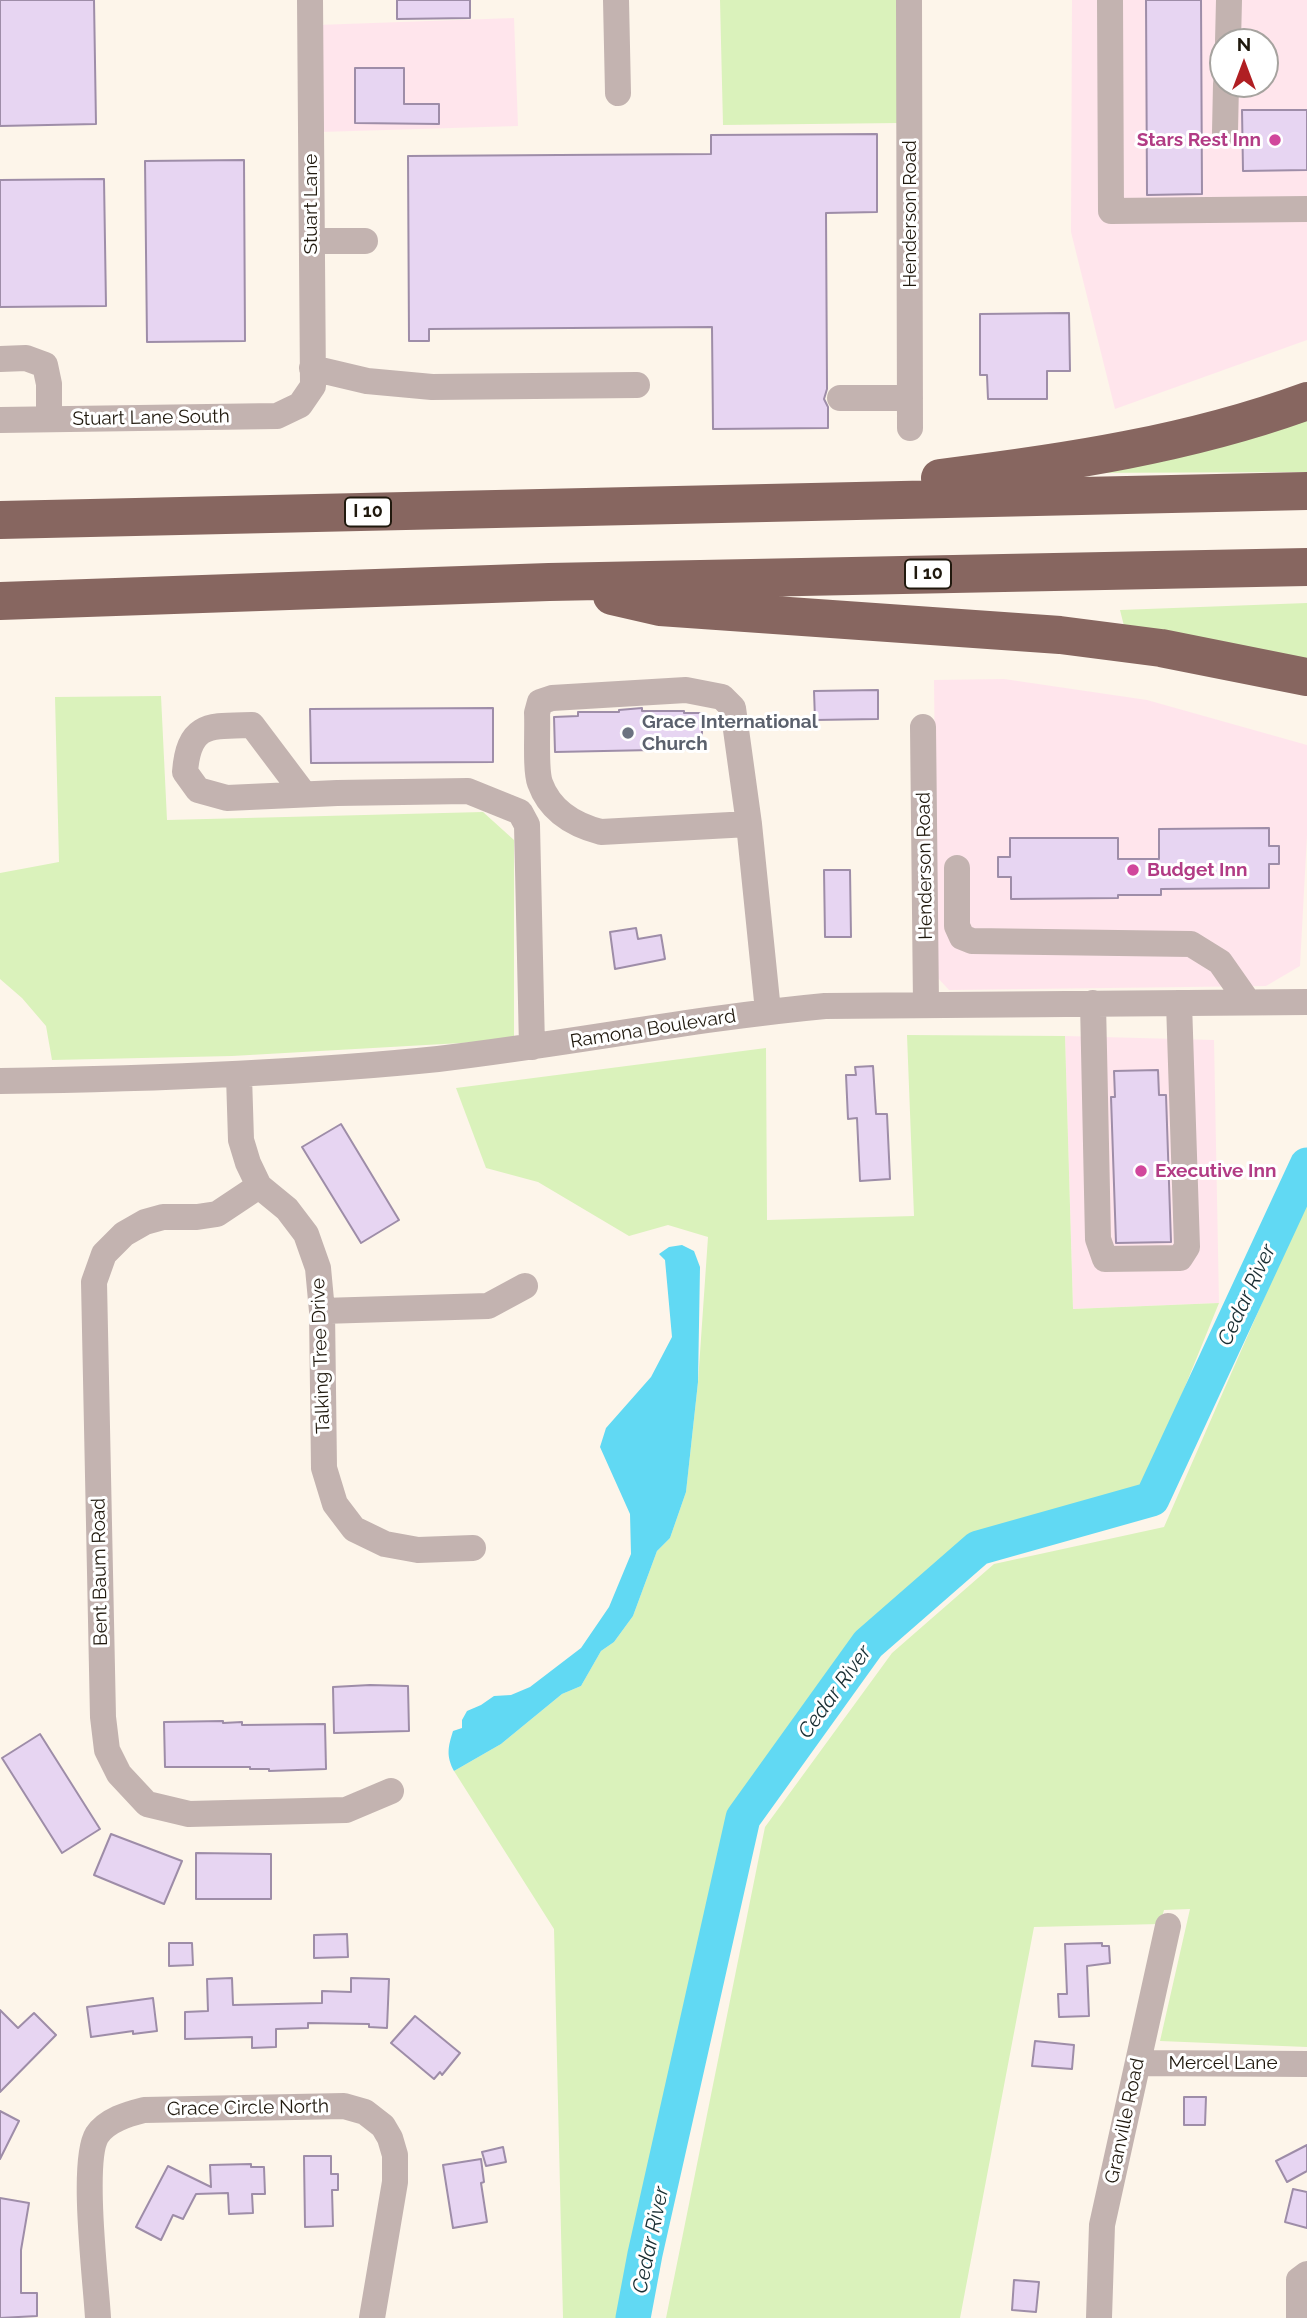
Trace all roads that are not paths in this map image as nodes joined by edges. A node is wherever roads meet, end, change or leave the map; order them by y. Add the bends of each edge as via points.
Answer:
1 (310, 0) edge
2 (616, 0) edge
3 (909, 0) edge
4 (1110, 0) edge
5 (1229, 0) edge
6 (1228, 28) edge
7 (618, 93) dead end
8 (1226, 98) edge
9 (1225, 132) dead end
10 (1307, 209) edge
11 (365, 241) dead end
12 (312, 242) junction
13 (0, 359) edge
14 (313, 368) junction
15 (637, 385) dead end
16 (840, 398) dead end
17 (910, 398) junction
18 (1307, 401) edge
19 (300, 405) joint
20 (49, 419) junction
21 (0, 420) edge
22 (910, 428) dead end
23 (1307, 491) edge
24 (737, 504) junction
25 (0, 520) edge
26 (1307, 566) edge
27 (549, 582) junction
28 (0, 601) edge
29 (1307, 677) edge
30 (923, 727) dead end
31 (304, 794) dead end
32 (748, 824) junction
33 (957, 867) dead end
34 (1248, 1002) junction
35 (1307, 1002) edge
36 (1093, 1003) junction
37 (1179, 1003) junction
38 (926, 1004) junction
39 (768, 1011) junction
40 (532, 1047) junction
41 (239, 1076) junction
42 (0, 1081) edge
43 (259, 1186) junction
44 (524, 1286) dead end
45 (323, 1311) junction
46 (473, 1548) dead end
47 (391, 1791) dead end
48 (1168, 1927) dead end
49 (1138, 2063) junction
50 (1307, 2064) edge
51 (1307, 2274) edge
52 (98, 2318) edge
53 (372, 2318) edge
54 (1099, 2318) edge
55 (1299, 2318) edge

1 - 12 street, Stuart Lane
2 - 7 street
3 - 17 street, Henderson Road
4 - 10 street via 1111,211
5 - 6 street
8 - 9 street
11 - 12 street
12 - 14 street, Stuart Lane
13 - 20 street via 26,358 45,365
14 - 15 street via 367,381 432,387
14 - 19 street, Stuart Lane via 313,386
16 - 17 street
17 - 22 street, Henderson Road
18 - 24 highway via 1203,433 1103,455
19 - 20 street, Stuart Lane South via 277,416
20 - 21 street, Stuart Lane South
23 - 24 highway, I 10
24 - 25 highway, I 10
26 - 27 highway, I 10
27 - 28 highway, I 10
27 - 29 highway via 660,607 1060,635 1161,648
30 - 38 street, Henderson Road
31 - 40 street via 468,791 520,812 527,825
32 - 32 street via 601,832 577,826 563,816 539,782 540,702 686,691 722,697 733,708
32 - 39 street
33 - 34 street via 957,926 962,937 972,942 1191,944 1220,962
34 - 35 street, Ramona Boulevard
34 - 37 street, Ramona Boulevard
36 - 37 street, Ramona Boulevard
36 - 37 street via 1098,1239 1105,1259 1180,1258 1187,1247
36 - 38 street, Ramona Boulevard
38 - 39 street, Ramona Boulevard
39 - 40 street, Ramona Boulevard
40 - 41 street, Ramona Boulevard
41 - 42 street, Ramona Boulevard
41 - 43 street, Talking Tree Drive via 241,1140
43 - 45 street, Talking Tree Drive via 287,1209 306,1234 318,1268
43 - 47 street, Bent Baum Road via 217,1214 163,1217 124,1234 104,1254 94,1282 107,1750 119,1774 147,1804 189,1814 346,1810
44 - 45 street via 488,1306
45 - 46 street, Talking Tree Drive via 324,1468 335,1504 354,1529 386,1545 418,1550
48 - 49 street, Granville Road
49 - 50 street, Mercel Lane
49 - 54 street, Granville Road via 1102,2225
51 - 55 street via 1299,2280
52 - 53 street, Grace Circle North via 89,2178 98,2135 110,2124 144,2110 344,2106 366,2112 383,2126 396,2155 396,2182

